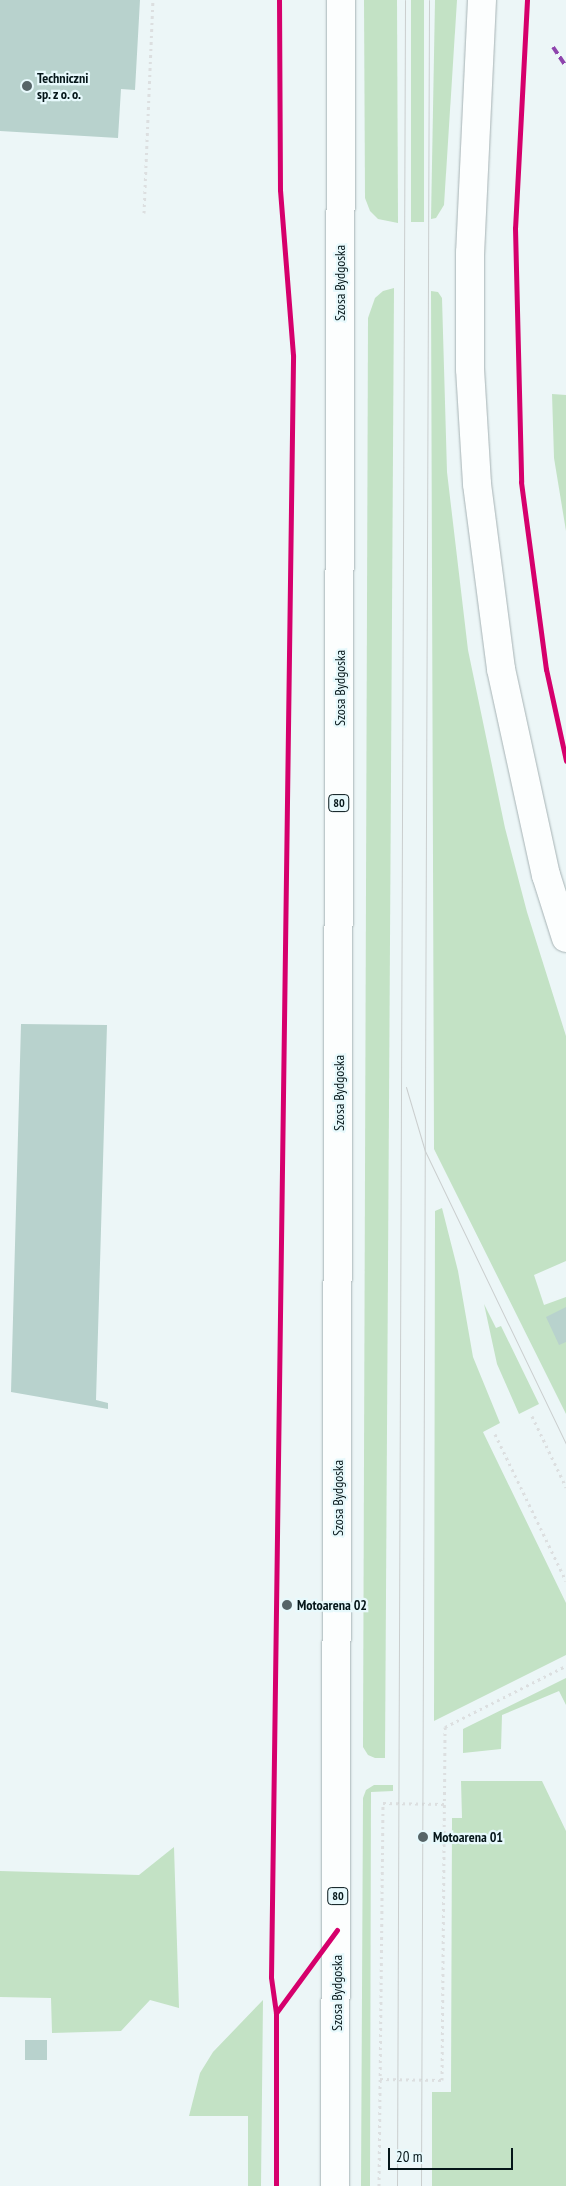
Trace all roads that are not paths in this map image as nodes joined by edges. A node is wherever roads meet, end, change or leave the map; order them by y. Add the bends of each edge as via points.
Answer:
1 (341, 0) edge
2 (482, 0) edge
3 (566, 938) edge
4 (335, 2186) edge

1 - 4 main road, Szosa Bydgoska / 80
2 - 3 main road via 470,253 470,369 477,484 501,669 546,875

